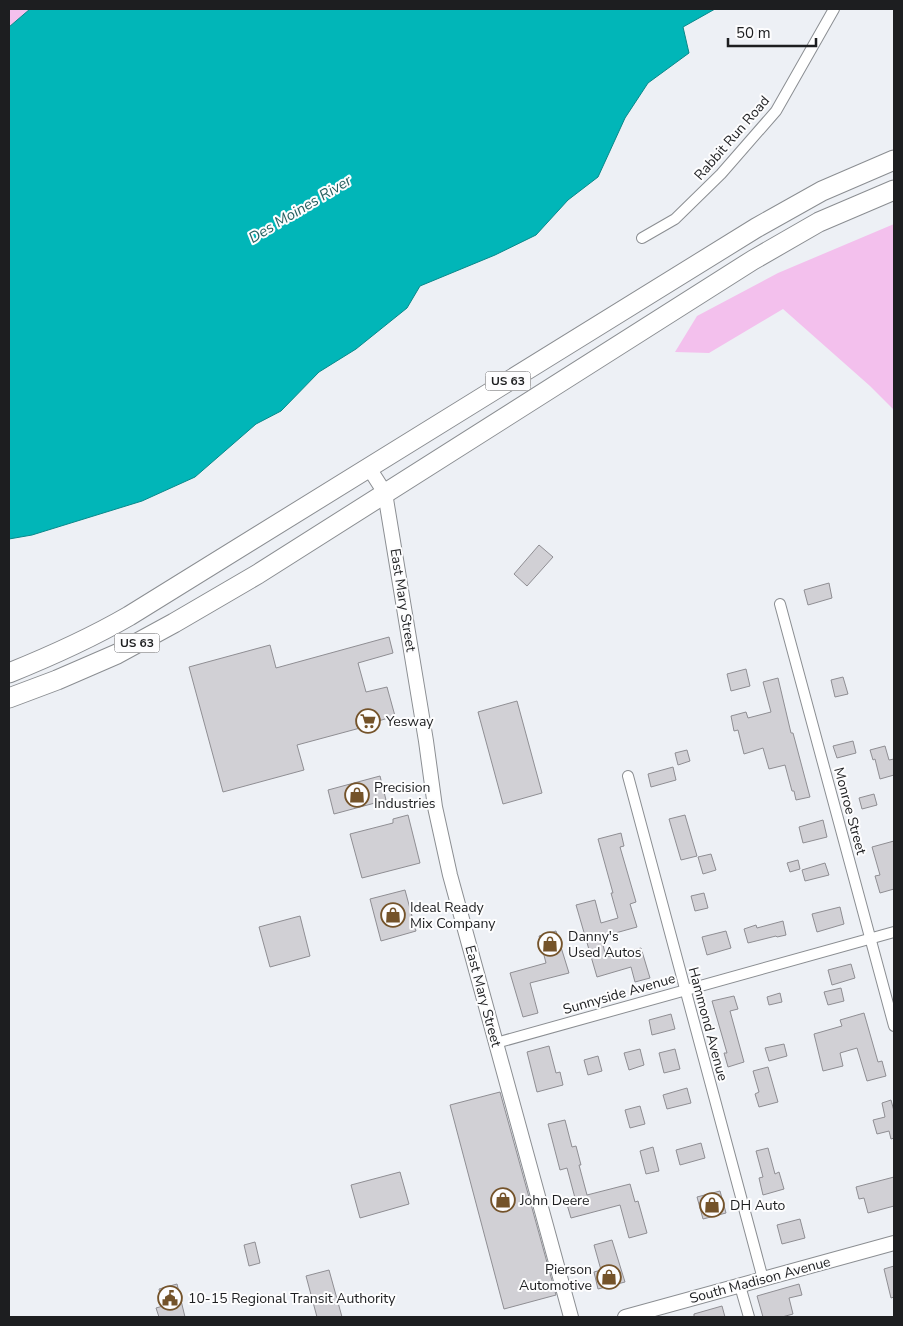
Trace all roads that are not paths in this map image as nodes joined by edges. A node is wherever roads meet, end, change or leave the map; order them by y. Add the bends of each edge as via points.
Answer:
1 (834, 9) edge
2 (894, 160) edge
3 (894, 190) edge
4 (642, 238) dead end
5 (369, 468) junction
6 (385, 493) junction
7 (780, 604) dead end
8 (9, 673) edge
9 (9, 698) edge
10 (628, 776) dead end
11 (894, 932) edge
12 (871, 939) junction
13 (685, 990) junction
14 (894, 1026) edge
15 (496, 1043) junction
16 (894, 1243) edge
17 (763, 1279) junction
18 (740, 1286) junction
19 (571, 1317) edge
20 (625, 1317) edge
21 (748, 1317) edge

1 - 4 street, Rabbit Run Road via 776,111 721,174 675,218
2 - 5 highway, US 63 via 822,191 756,228
3 - 6 highway, US 63 via 819,222 753,260
5 - 6 main road, East Mary Street
5 - 8 highway, US 63 via 97,635
6 - 9 highway, US 63 via 174,623 117,654
6 - 15 main road, East Mary Street via 435,807
7 - 12 street, Monroe Street
10 - 13 street, Hammond Avenue
11 - 12 street, Sunnyside Avenue
12 - 13 street, Sunnyside Avenue
12 - 14 street, Monroe Street
13 - 15 street, Sunnyside Avenue
13 - 17 street, Hammond Avenue
15 - 19 main road, East Mary Street
16 - 17 main road, South Madison Avenue
17 - 18 main road, South Madison Avenue
18 - 20 main road, South Madison Avenue
18 - 21 street

